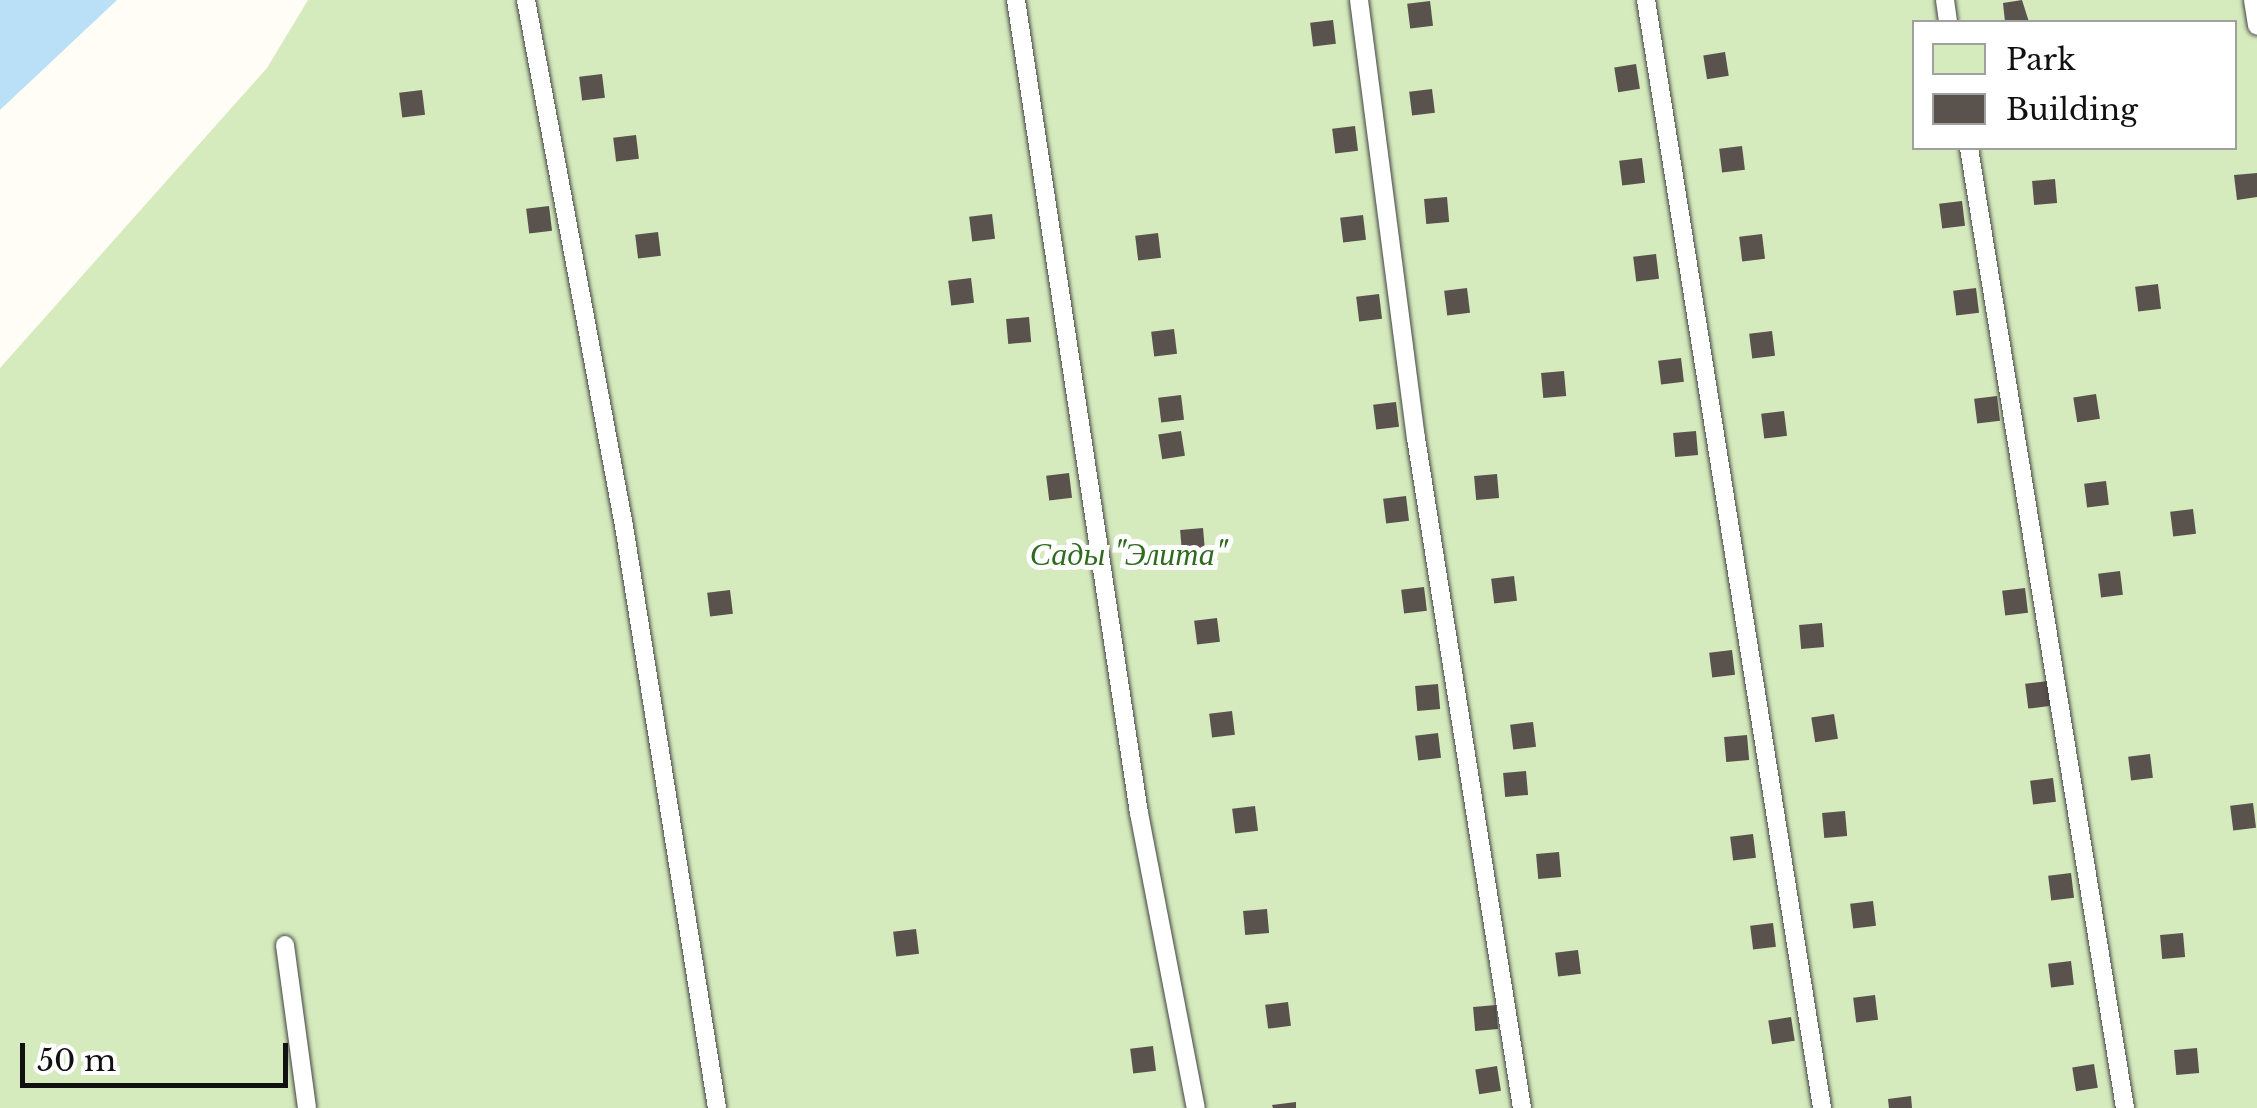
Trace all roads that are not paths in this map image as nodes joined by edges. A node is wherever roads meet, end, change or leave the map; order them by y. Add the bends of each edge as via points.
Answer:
1 (526, 0) edge
2 (1016, 0) edge
3 (1358, 0) edge
4 (1646, 0) edge
5 (2253, 0) edge
6 (2257, 26) edge
7 (1969, 150) edge
8 (285, 944) dead end
9 (307, 1108) edge
10 (718, 1108) edge
11 (1196, 1108) edge
12 (1522, 1108) edge
13 (1822, 1108) edge
14 (2125, 1108) edge

1 - 10 lane via 624,526
2 - 11 lane via 1140,812
3 - 12 lane via 1416,438
4 - 13 lane
5 - 6 lane
7 - 14 lane
8 - 9 lane

